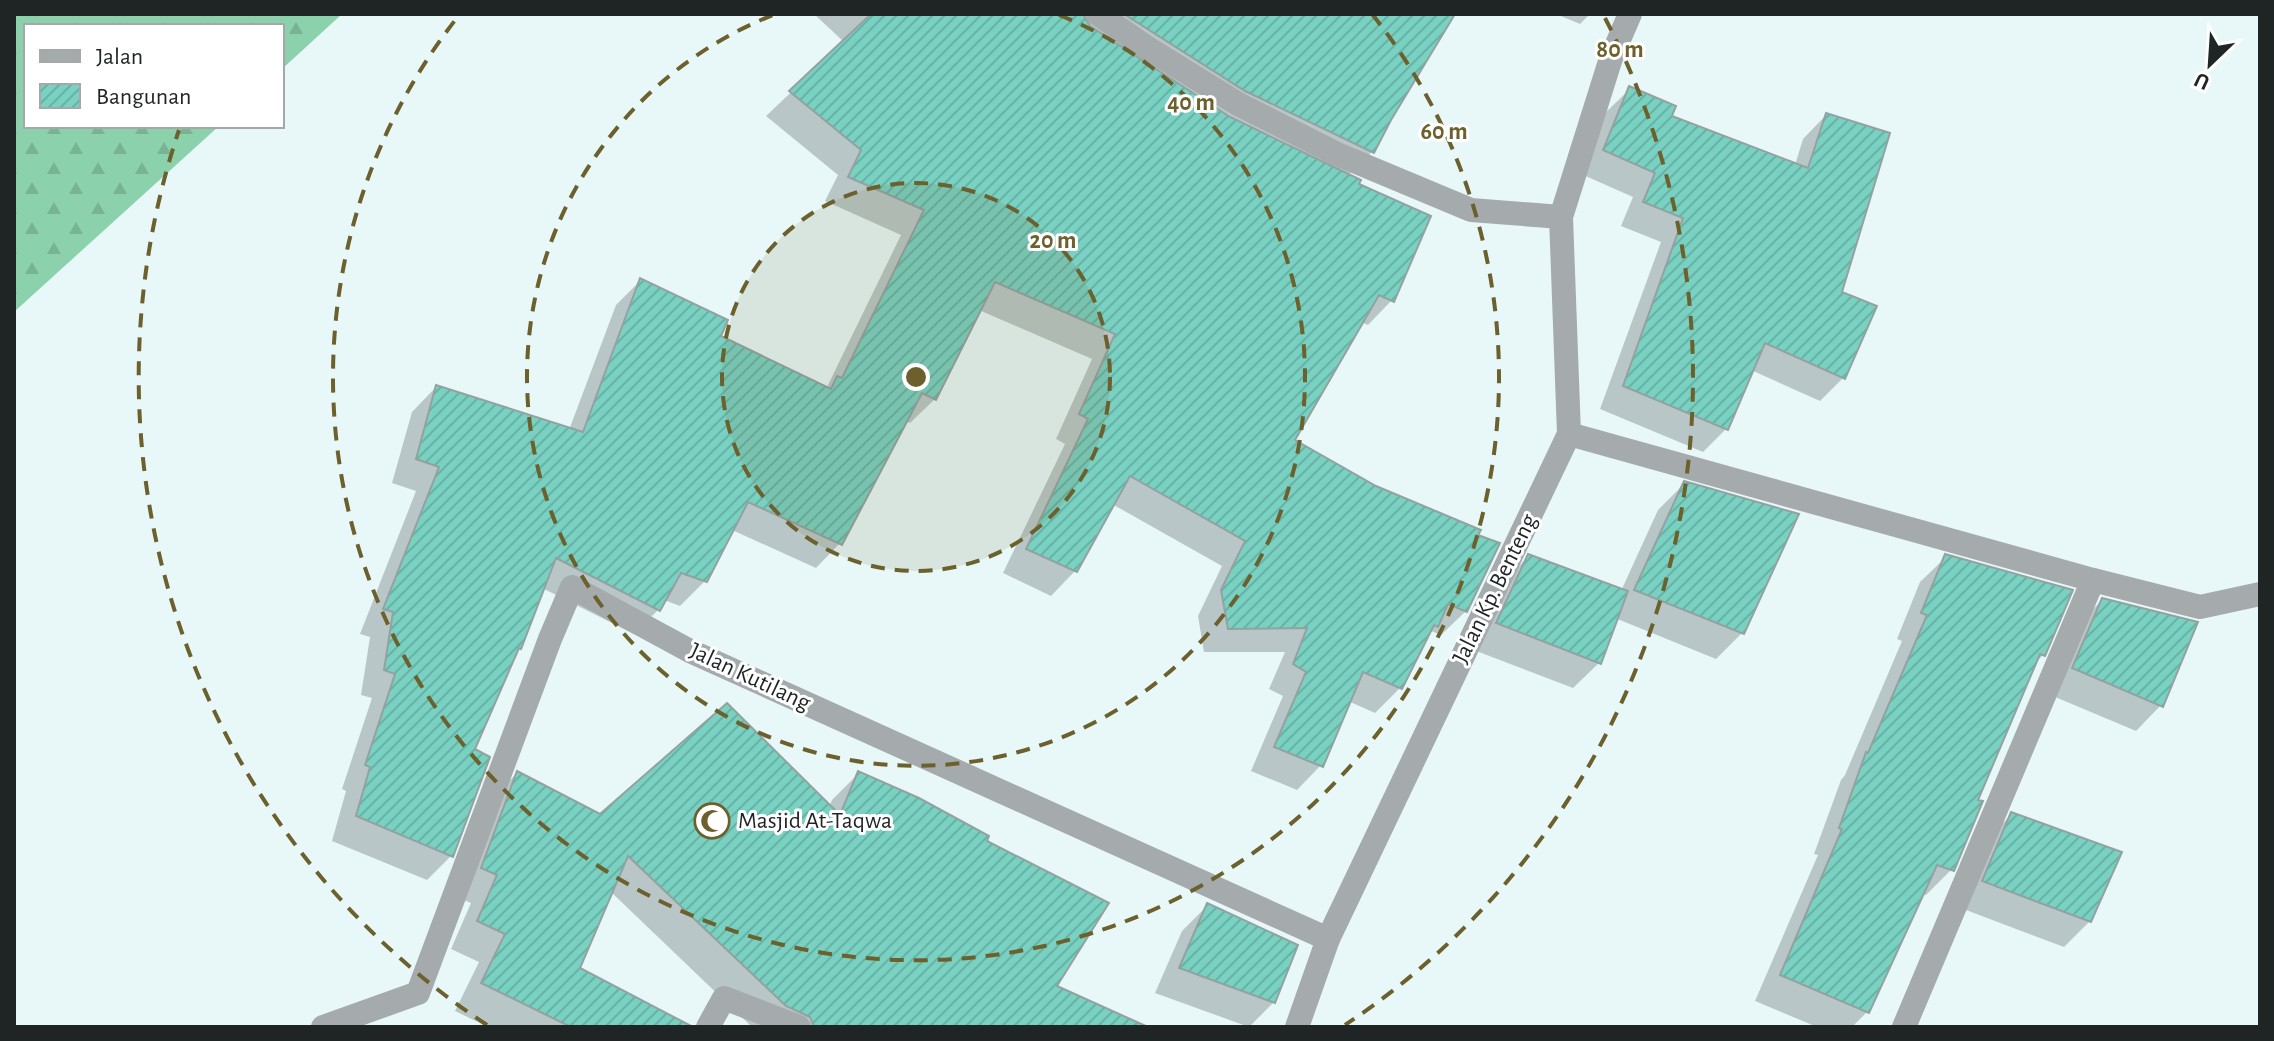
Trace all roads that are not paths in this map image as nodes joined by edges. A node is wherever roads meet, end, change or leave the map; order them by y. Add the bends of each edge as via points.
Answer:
1 (1098, 14) edge
2 (1630, 14) edge
3 (1561, 217) junction
4 (1569, 434) junction
5 (2093, 580) junction
6 (2260, 594) edge
7 (1328, 939) junction
8 (323, 1027) edge
9 (708, 1027) edge
10 (799, 1027) edge
11 (1297, 1027) edge
12 (1904, 1027) edge

1 - 3 street via 1238,104 1337,154 1471,210
2 - 3 street, Jalan Kp. Benteng
3 - 4 street, Jalan Kp. Benteng
4 - 5 street
4 - 7 street, Jalan Kp. Benteng
5 - 6 street via 2200,607
5 - 12 street
7 - 8 street, Jalan Kutilang via 690,651 572,587 418,993
7 - 11 street, Jalan Kp. Benteng
9 - 10 street via 724,998

